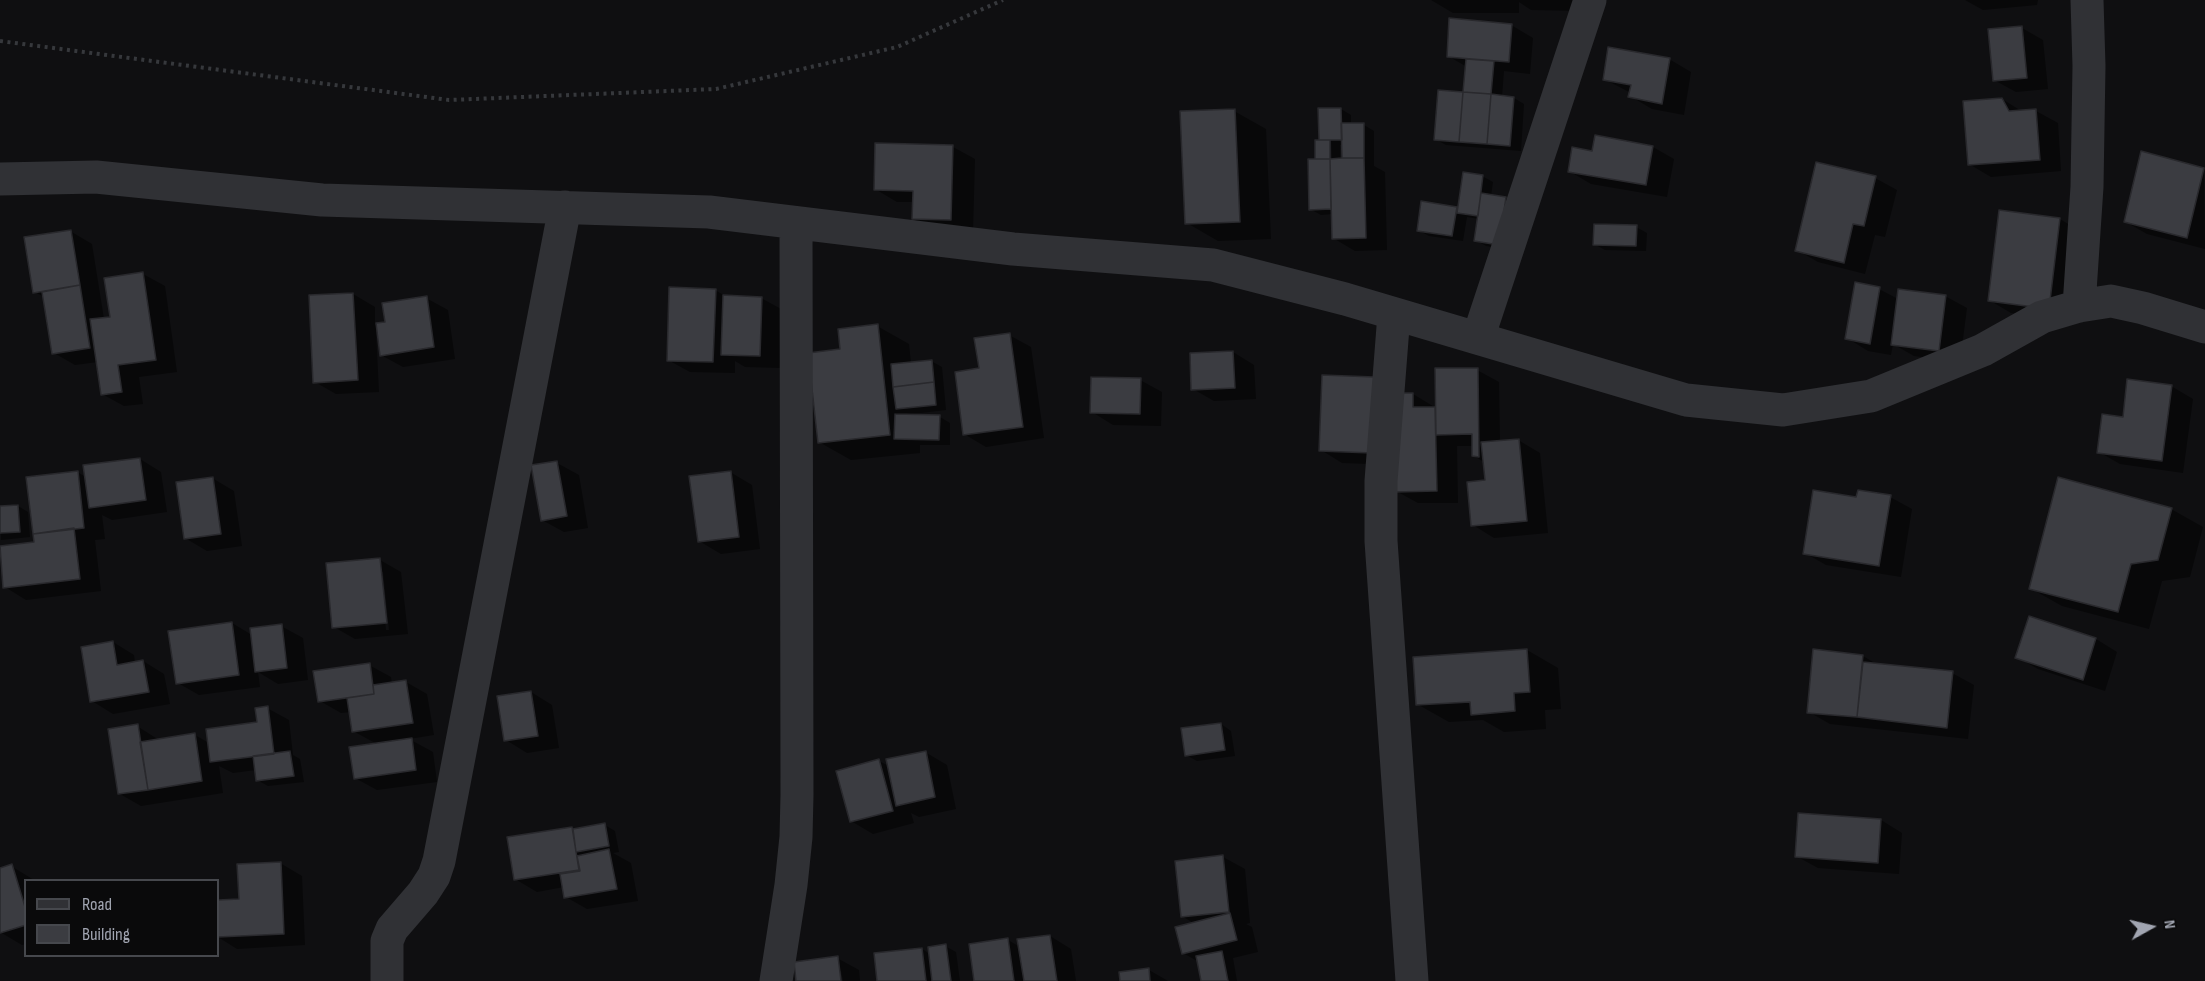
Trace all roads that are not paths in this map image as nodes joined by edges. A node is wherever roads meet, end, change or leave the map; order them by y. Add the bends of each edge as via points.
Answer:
1 (1590, 0) edge
2 (2087, 0) edge
3 (0, 179) edge
4 (565, 207) junction
5 (796, 223) junction
6 (2079, 306) junction
7 (1394, 314) junction
8 (2205, 327) edge
9 (1478, 338) junction
10 (387, 981) edge
11 (776, 981) edge
12 (1412, 981) edge

1 - 9 street
2 - 6 street via 2087,187
3 - 4 street via 96,177 322,200
4 - 5 street via 709,212
4 - 10 street via 439,861 429,885 392,929 387,941
5 - 7 street via 1013,249 1213,265
5 - 11 street via 796,837
6 - 8 street via 2111,301
6 - 9 street via 2042,317 1983,350 1871,396 1783,410 1686,399
7 - 9 street
7 - 12 street via 1381,481 1381,541

